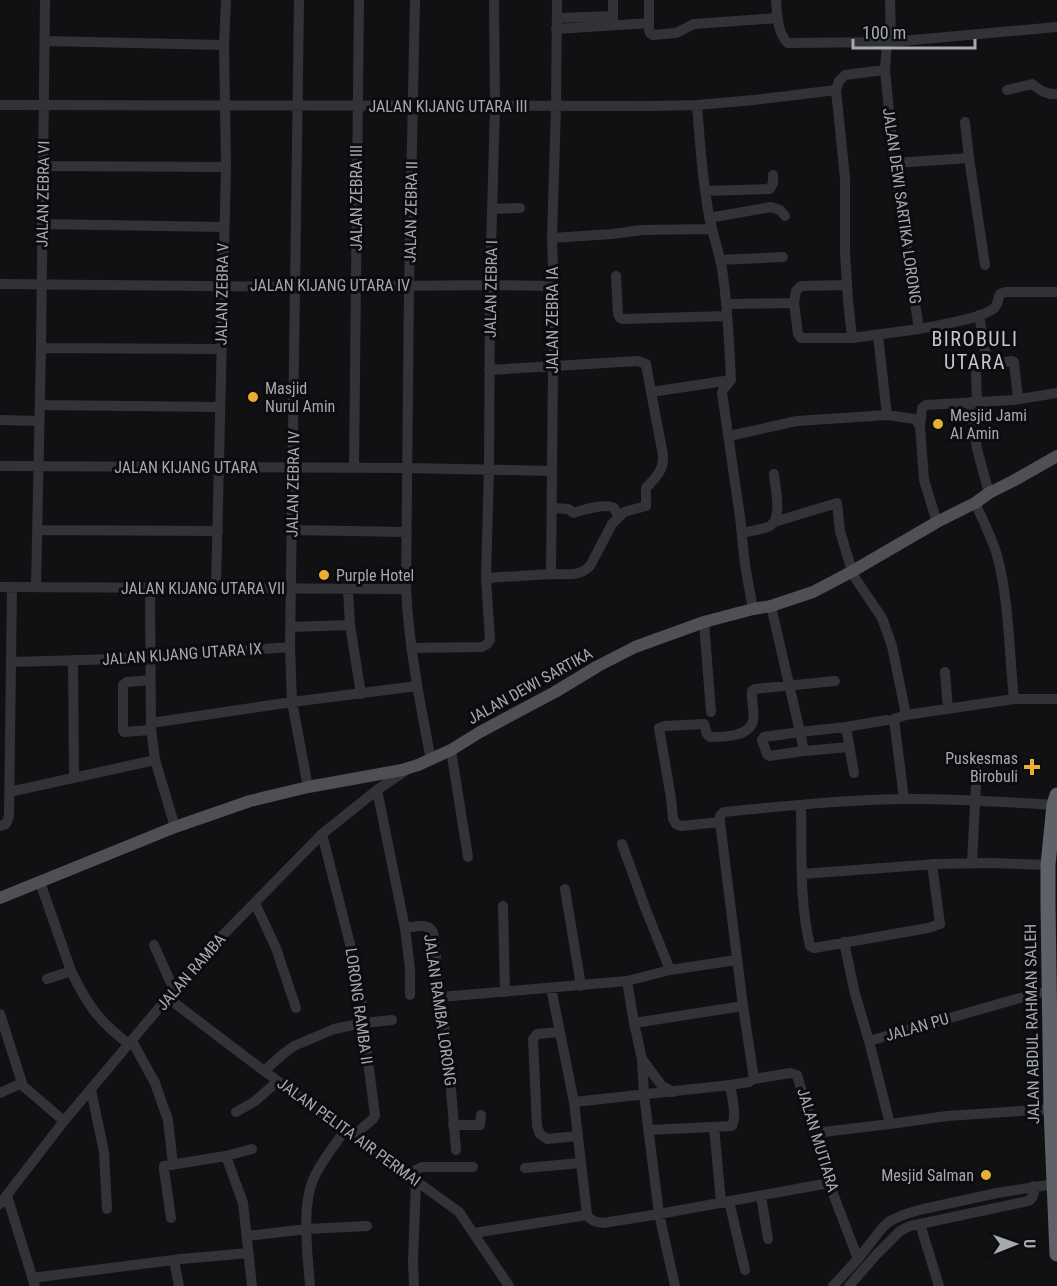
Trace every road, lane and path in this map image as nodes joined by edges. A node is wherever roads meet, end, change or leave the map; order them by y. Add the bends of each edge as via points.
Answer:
1 (45, 0) edge
2 (226, 0) edge
3 (299, 0) edge
4 (359, 0) edge
5 (415, 0) edge
6 (494, 0) edge
7 (556, 0) edge
8 (613, 0) edge
9 (649, 0) edge
10 (776, 0) edge
11 (890, 0) edge
12 (778, 18) junction
13 (613, 21) junction
14 (556, 23) junction
15 (649, 23) junction
16 (1057, 27) edge
17 (45, 41) junction
18 (889, 42) junction
19 (224, 45) junction
20 (885, 70) junction
21 (836, 90) junction
22 (1007, 90) dead end
23 (1057, 94) edge
24 (0, 105) edge
25 (44, 105) junction
26 (297, 105) junction
27 (357, 105) junction
28 (697, 105) junction
29 (226, 106) junction
30 (413, 106) junction
31 (495, 106) junction
32 (556, 106) junction
33 (965, 122) dead end
34 (969, 158) junction
35 (894, 163) junction
36 (43, 166) junction
37 (226, 167) junction
38 (773, 175) dead end
39 (770, 189) junction
40 (705, 191) junction
41 (771, 207) junction
42 (520, 208) dead end
43 (492, 209) junction
44 (785, 216) dead end
45 (711, 223) junction
46 (42, 224) junction
47 (223, 227) junction
48 (552, 238) junction
49 (783, 257) dead end
50 (720, 260) junction
51 (985, 265) dead end
52 (616, 276) dead end
53 (0, 284) edge
54 (42, 284) junction
55 (224, 285) junction
56 (490, 285) junction
57 (847, 285) junction
58 (356, 286) junction
59 (410, 286) junction
60 (553, 286) junction
61 (296, 287) junction
62 (1057, 292) edge
63 (794, 303) junction
64 (726, 304) junction
65 (979, 315) junction
66 (727, 316) junction
67 (919, 329) junction
68 (878, 336) junction
69 (852, 338) junction
70 (41, 348) junction
71 (222, 349) junction
72 (553, 367) junction
73 (489, 370) junction
74 (976, 374) dead end
75 (731, 380) junction
76 (651, 392) junction
77 (1057, 393) edge
78 (1018, 399) junction
79 (974, 402) junction
80 (40, 405) junction
81 (220, 407) junction
82 (887, 415) junction
83 (0, 420) edge
84 (39, 421) junction
85 (920, 426) junction
86 (729, 436) junction
87 (1057, 456) edge
88 (0, 466) edge
89 (38, 467) junction
90 (354, 467) junction
91 (220, 468) junction
92 (293, 468) junction
93 (408, 468) junction
94 (489, 469) junction
95 (552, 471) junction
96 (774, 474) dead end
97 (989, 493) junction
98 (975, 503) junction
99 (553, 508) junction
100 (619, 517) junction
101 (774, 522) junction
102 (937, 522) junction
103 (37, 530) junction
104 (292, 530) junction
105 (218, 531) junction
106 (407, 532) junction
107 (742, 533) junction
108 (852, 572) junction
109 (551, 574) junction
110 (486, 578) junction
111 (0, 587) edge
112 (12, 587) junction
113 (36, 587) junction
114 (216, 587) junction
115 (150, 588) junction
116 (290, 588) junction
117 (348, 589) junction
118 (406, 589) junction
119 (771, 606) junction
120 (753, 609) junction
121 (704, 622) junction
122 (350, 626) junction
123 (290, 627) junction
124 (290, 646) junction
125 (411, 648) junction
126 (150, 658) junction
127 (73, 660) junction
128 (12, 662) junction
129 (945, 672) dead end
130 (150, 680) junction
131 (835, 681) dead end
132 (417, 686) junction
133 (789, 686) junction
134 (361, 694) junction
135 (1014, 699) junction
136 (1057, 699) edge
137 (292, 702) junction
138 (948, 709) junction
139 (711, 712) dead end
140 (906, 715) junction
141 (887, 720) dead end
142 (151, 726) junction
143 (846, 727) junction
144 (800, 732) junction
145 (849, 747) junction
146 (451, 750) junction
147 (804, 750) junction
148 (155, 760) junction
149 (431, 760) junction
150 (977, 766) dead end
151 (411, 768) junction
152 (854, 773) dead end
153 (74, 777) junction
154 (308, 787) junction
155 (376, 790) junction
156 (9, 792) junction
157 (904, 799) junction
158 (1055, 800) edge
159 (976, 801) junction
160 (801, 805) junction
161 (720, 819) junction
162 (0, 826) edge
163 (175, 827) junction
164 (322, 834) junction
165 (622, 843) dead end
166 (468, 857) dead end
167 (972, 863) junction
168 (932, 864) junction
169 (1048, 865) junction
170 (802, 874) junction
171 (40, 882) junction
172 (565, 889) dead end
173 (0, 898) edge
174 (255, 903) junction
175 (503, 906) dead end
176 (405, 928) junction
177 (844, 942) junction
178 (154, 945) dead end
179 (736, 960) junction
180 (670, 970) junction
181 (71, 971) junction
182 (47, 979) dead end
183 (627, 981) junction
184 (580, 986) junction
185 (551, 988) junction
186 (505, 992) junction
187 (1048, 992) junction
188 (171, 994) junction
189 (410, 995) dead end
190 (441, 997) junction
191 (743, 1006) junction
192 (296, 1008) dead end
193 (1, 1020) edge
194 (392, 1020) dead end
195 (363, 1023) junction
196 (634, 1023) junction
197 (1053, 1027) edge
198 (559, 1032) junction
199 (869, 1041) junction
200 (131, 1042) junction
201 (642, 1059) junction
202 (264, 1071) junction
203 (754, 1079) junction
204 (278, 1081) junction
205 (22, 1083) junction
206 (730, 1084) junction
207 (91, 1090) junction
208 (672, 1092) junction
209 (0, 1093) edge
210 (644, 1095) junction
211 (574, 1102) junction
212 (1051, 1109) junction
213 (236, 1112) dead end
214 (481, 1115) dead end
215 (64, 1121) junction
216 (890, 1124) junction
217 (453, 1125) junction
218 (714, 1127) junction
219 (649, 1130) junction
220 (815, 1132) junction
221 (350, 1133) junction
222 (577, 1136) junction
223 (252, 1149) dead end
224 (456, 1150) dead end
225 (226, 1156) junction
226 (580, 1163) junction
227 (173, 1165) junction
228 (473, 1167) dead end
229 (525, 1168) dead end
230 (411, 1178) junction
231 (829, 1183) junction
232 (1054, 1184) junction
233 (1033, 1186) junction
234 (761, 1196) junction
235 (3, 1200) edge
236 (725, 1202) junction
237 (107, 1209) dead end
238 (659, 1214) junction
239 (587, 1215) junction
240 (171, 1218) dead end
241 (920, 1224) junction
242 (367, 1226) dead end
243 (307, 1229) junction
244 (474, 1233) junction
245 (247, 1236) junction
246 (768, 1239) dead end
247 (249, 1253) junction
248 (1057, 1254) edge
249 (858, 1259) junction
250 (174, 1261) junction
251 (745, 1270) dead end
252 (33, 1282) edge
253 (180, 1286) edge
254 (252, 1286) edge
255 (310, 1286) edge
256 (414, 1286) edge
257 (509, 1286) edge
258 (675, 1286) edge
259 (833, 1286) edge
260 (849, 1286) edge
261 (939, 1286) edge

1 - 17 street, JALAN ZEBRA VI
2 - 19 street, JALAN ZEBRA V
3 - 26 street, JALAN ZEBRA IV
4 - 27 street, JALAN ZEBRA III
5 - 30 street, JALAN ZEBRA II
6 - 31 street, JALAN ZEBRA I
7 - 14 street, JALAN ZEBRA IA
8 - 13 street
9 - 15 street
10 - 12 street
11 - 18 street, JALAN DEWI SARTIKA LORONG
12 - 15 street via 694,24 676,33 653,35
12 - 18 street via 788,43
13 - 14 street
13 - 15 street
14 - 32 street, JALAN ZEBRA IA
16 - 18 street
17 - 19 street
17 - 25 street, JALAN ZEBRA VI
18 - 20 street, JALAN DEWI SARTIKA LORONG
19 - 29 street, JALAN ZEBRA V
20 - 21 street via 845,75
20 - 35 street, JALAN DEWI SARTIKA LORONG
21 - 28 street, JALAN KIJANG UTARA III
21 - 57 street via 845,186
22 - 23 street via 1032,84 1043,92
24 - 25 street, JALAN KIJANG UTARA III
25 - 29 street, JALAN KIJANG UTARA III
25 - 36 street, JALAN ZEBRA VI
26 - 27 street, JALAN KIJANG UTARA III
26 - 29 street, JALAN KIJANG UTARA III
26 - 61 street, JALAN ZEBRA IV
27 - 30 street, JALAN KIJANG UTARA III
27 - 58 street, JALAN ZEBRA III
28 - 32 street, JALAN KIJANG UTARA III
28 - 40 street
29 - 37 street, JALAN ZEBRA V
30 - 31 street, JALAN KIJANG UTARA III
30 - 59 street, JALAN ZEBRA II
31 - 32 street, JALAN KIJANG UTARA III
31 - 43 street, JALAN ZEBRA I
32 - 48 street, JALAN ZEBRA IA
33 - 34 street
34 - 35 street
34 - 51 street
35 - 67 street, JALAN DEWI SARTIKA LORONG
36 - 37 street
36 - 46 street, JALAN ZEBRA VI
37 - 47 street, JALAN ZEBRA V
38 - 39 street
39 - 40 street
39 - 41 street
40 - 45 street
41 - 44 street
41 - 45 street
42 - 43 street
43 - 56 street, JALAN ZEBRA I
45 - 48 street
45 - 50 street
46 - 47 street
46 - 54 street, JALAN ZEBRA VI
47 - 55 street, JALAN ZEBRA V
48 - 60 street, JALAN ZEBRA IA
49 - 50 street
50 - 64 street
52 - 66 street via 618,314 622,319
53 - 54 street, JALAN KIJANG UTARA IV
54 - 55 street, JALAN KIJANG UTARA IV
54 - 70 street, JALAN ZEBRA VI
55 - 61 street, JALAN KIJANG UTARA IV
55 - 71 street, JALAN ZEBRA V
56 - 59 street, JALAN KIJANG UTARA IV
56 - 60 street, JALAN KIJANG UTARA IV
56 - 73 street, JALAN ZEBRA I
57 - 63 street via 801,286
57 - 69 street
58 - 59 street, JALAN KIJANG UTARA IV
58 - 61 street, JALAN KIJANG UTARA IV
58 - 90 street, JALAN ZEBRA III
59 - 93 street, JALAN ZEBRA II
60 - 72 street, JALAN ZEBRA IA
61 - 92 street, JALAN ZEBRA IV
62 - 65 street via 1006,292 1000,294 994,308
63 - 64 street
63 - 69 street via 799,337
64 - 66 street
65 - 67 street
65 - 78 street via 987,362 1014,362
66 - 75 street
67 - 68 street
68 - 69 street
68 - 82 street
70 - 71 street
70 - 80 street, JALAN ZEBRA VI
71 - 81 street, JALAN ZEBRA V
72 - 73 street
72 - 76 street via 638,361 646,364
72 - 95 street, JALAN ZEBRA IA
73 - 94 street, JALAN ZEBRA I
74 - 79 street
75 - 76 street
75 - 86 street via 722,393
76 - 100 street via 664,464 646,488 646,506
77 - 78 street
78 - 79 street
79 - 85 street via 926,405 922,408
79 - 97 street via 977,449
80 - 81 street
80 - 84 street, JALAN ZEBRA VI
81 - 91 street, JALAN ZEBRA V
82 - 85 street via 915,419
82 - 86 street via 797,421
83 - 84 street
84 - 89 street, JALAN ZEBRA VI
85 - 102 street via 924,480
86 - 107 street
87 - 97 main road, JALAN DEWI SARTIKA
88 - 89 street, JALAN KIJANG UTARA
89 - 91 street, JALAN KIJANG UTARA
89 - 103 street, JALAN ZEBRA VI
90 - 92 street, JALAN KIJANG UTARA
90 - 93 street, JALAN KIJANG UTARA
91 - 92 street, JALAN KIJANG UTARA
91 - 105 street, JALAN ZEBRA V
92 - 104 street, JALAN ZEBRA IV
93 - 94 street, JALAN KIJANG UTARA
93 - 106 street, JALAN ZEBRA II
94 - 95 street, JALAN KIJANG UTARA
94 - 110 street, JALAN ZEBRA I
95 - 99 street, JALAN ZEBRA IA
96 - 101 street
97 - 98 main road, JALAN DEWI SARTIKA
98 - 102 main road, JALAN DEWI SARTIKA
98 - 135 street via 997,556
99 - 100 street via 568,508 574,513 609,506
99 - 109 street, JALAN ZEBRA IA
100 - 109 street via 585,572
101 - 107 street
101 - 108 street via 837,503 840,531
102 - 108 main road, JALAN DEWI SARTIKA
103 - 105 street
103 - 113 street, JALAN ZEBRA VI
104 - 106 street
104 - 116 street, JALAN ZEBRA IV
105 - 114 street, JALAN ZEBRA V
106 - 118 street, JALAN ZEBRA II
107 - 120 street
108 - 119 main road, JALAN DEWI SARTIKA via 813,592
108 - 140 street via 882,618
109 - 110 street
110 - 125 street, JALAN ZEBRA I via 490,640 487,644
111 - 112 street, JALAN KIJANG UTARA VII
112 - 113 street, JALAN KIJANG UTARA VII
112 - 128 street
113 - 115 street, JALAN KIJANG UTARA VII
114 - 115 street, JALAN KIJANG UTARA VII
114 - 116 street, JALAN KIJANG UTARA VII
115 - 126 street
116 - 117 street, JALAN KIJANG UTARA VII
116 - 123 street, JALAN ZEBRA IV
117 - 118 street, JALAN KIJANG UTARA VII
117 - 122 street
118 - 125 street, JALAN ZEBRA II
119 - 120 main road, JALAN DEWI SARTIKA
119 - 133 street
120 - 121 main road, JALAN DEWI SARTIKA
121 - 139 street
121 - 146 main road, JALAN DEWI SARTIKA via 635,647
122 - 123 street
122 - 134 street
123 - 124 street, JALAN ZEBRA IV
124 - 126 street, JALAN KIJANG UTARA IX
124 - 137 street, JALAN ZEBRA IV
125 - 132 street, JALAN ZEBRA II
126 - 127 street, JALAN KIJANG UTARA IX
126 - 130 street
127 - 128 street, JALAN KIJANG UTARA IX
127 - 153 street
128 - 156 street
129 - 138 street
130 - 142 street
130 - 142 street via 123,685 123,730
131 - 133 street
132 - 134 street
132 - 149 street, JALAN ZEBRA II
133 - 144 street
133 - 161 street via 752,691 753,722 741,733 710,737 704,724 660,728 676,824
134 - 137 street
135 - 136 street
135 - 138 street
137 - 142 street
137 - 154 street, JALAN ZEBRA IV
138 - 140 street
140 - 157 street via 894,719
141 - 143 street
142 - 148 street
143 - 144 street
143 - 145 street
144 - 147 street
144 - 147 street via 762,740 769,756
145 - 147 street
145 - 152 street
146 - 149 main road, JALAN DEWI SARTIKA
146 - 166 street
148 - 153 street
148 - 163 street
149 - 151 main road, JALAN DEWI SARTIKA
150 - 159 street
151 - 154 main road, JALAN DEWI SARTIKA
151 - 155 street, JALAN RAMBA
153 - 156 street
154 - 163 main road, JALAN DEWI SARTIKA via 250,801
155 - 164 street, JALAN RAMBA
155 - 176 street, JALAN RAMBA LORONG
156 - 162 street via 7,822
157 - 159 street
157 - 160 street
158 - 159 street
158 - 169 highway, JALAN ABDUL RAHMAN SALEH
159 - 167 street
160 - 161 street via 724,812
160 - 170 street
161 - 179 street
163 - 171 main road, JALAN DEWI SARTIKA
164 - 174 street, JALAN RAMBA
164 - 195 street, LORONG RAMBA II via 351,948
165 - 180 street
167 - 168 street
167 - 169 street
168 - 170 street
168 - 177 street via 940,924
169 - 187 highway, JALAN ABDUL RAHMAN SALEH
170 - 177 street via 810,946
171 - 173 main road, JALAN DEWI SARTIKA
171 - 181 street
172 - 184 street
174 - 188 street, JALAN RAMBA
174 - 192 street via 276,948
175 - 186 street
176 - 189 street
176 - 190 street, JALAN RAMBA LORONG via 426,926 432,930
177 - 199 street
178 - 188 street
179 - 180 street
179 - 191 street
180 - 183 street
181 - 182 street
181 - 200 street via 99,1018
183 - 184 street
183 - 196 street
184 - 185 street
185 - 186 street
185 - 198 street
186 - 190 street
187 - 197 highway, JALAN ABDUL RAHMAN SALEH
187 - 199 street, JALAN PU
188 - 200 street, JALAN RAMBA
188 - 202 street, JALAN PELITA AIR PERMAI
190 - 217 street, JALAN RAMBA LORONG
191 - 196 street
191 - 203 street
193 - 205 street
194 - 195 street
195 - 202 street via 336,1028 300,1043
195 - 221 street, LORONG RAMBA II via 375,1115
196 - 201 street
197 - 212 highway, JALAN ABDUL RAHMAN SALEH
198 - 211 street
198 - 222 street via 537,1034 533,1040 537,1126 547,1139
199 - 216 street, JALAN PU
200 - 207 street, JALAN RAMBA
200 - 227 street via 167,1117
201 - 208 street via 662,1086
201 - 210 street
202 - 204 street, JALAN PELITA AIR PERMAI
203 - 206 street
203 - 220 street, JALAN MUTIARA via 797,1074
204 - 213 street
204 - 221 street, JALAN PELITA AIR PERMAI
205 - 209 street
205 - 215 street
206 - 208 street
206 - 218 street via 734,1123 730,1127
207 - 215 street, JALAN RAMBA
207 - 237 street via 104,1152
208 - 210 street
210 - 211 street
210 - 219 street
211 - 222 street
212 - 216 street
212 - 232 highway, JALAN ABDUL RAHMAN SALEH
214 - 217 street via 480,1125
215 - 235 street, JALAN RAMBA
216 - 220 street
217 - 224 street, JALAN RAMBA LORONG
218 - 219 street
218 - 236 street
219 - 238 street
220 - 231 street, JALAN MUTIARA
221 - 230 street, JALAN PELITA AIR PERMAI
221 - 243 street via 313,1180 308,1196
222 - 226 street
223 - 225 street
225 - 227 street
225 - 245 street via 242,1197
226 - 229 street
226 - 239 street
227 - 240 street via 164,1169
228 - 230 street via 422,1167
230 - 244 street, JALAN PELITA AIR PERMAI via 459,1212
230 - 256 street
231 - 234 street
231 - 249 street, JALAN MUTIARA
232 - 233 street
232 - 248 highway, JALAN ABDUL RAHMAN SALEH
233 - 241 street via 1033,1198 1028,1201
233 - 249 street via 903,1215 883,1227
234 - 236 street
234 - 246 street
235 - 252 street
236 - 238 street
236 - 251 street
238 - 239 street via 603,1222 594,1222
238 - 258 street
239 - 244 street
241 - 260 street via 895,1235
241 - 261 street
242 - 243 street
243 - 245 street
243 - 255 street
244 - 257 street, JALAN PELITA AIR PERMAI
245 - 247 street
247 - 250 street
247 - 254 street
249 - 259 street
250 - 252 street
250 - 253 street

